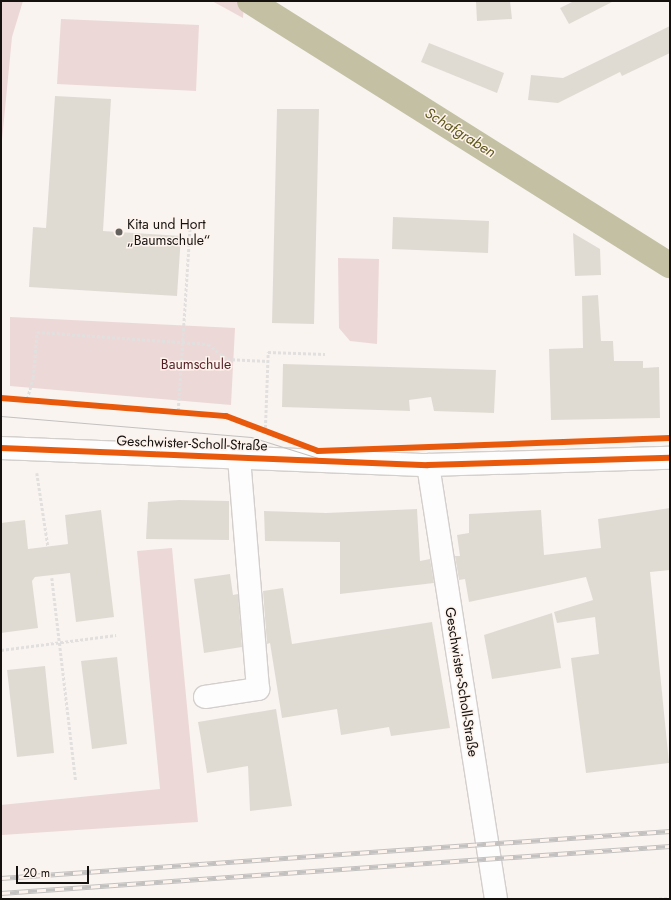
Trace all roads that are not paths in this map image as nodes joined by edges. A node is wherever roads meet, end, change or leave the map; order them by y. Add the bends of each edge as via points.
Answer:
1 (1, 448) edge
2 (239, 457) junction
3 (670, 458) edge
4 (428, 465) junction
5 (205, 697) dead end
6 (496, 899) edge

1 - 2 street, Geschwister-Scholl-Straße
2 - 4 street, Geschwister-Scholl-Straße
2 - 5 street, Geschwister-Scholl-Straße via 258,689
3 - 4 street, Geschwister-Scholl-Straße
4 - 6 street, Geschwister-Scholl-Straße

